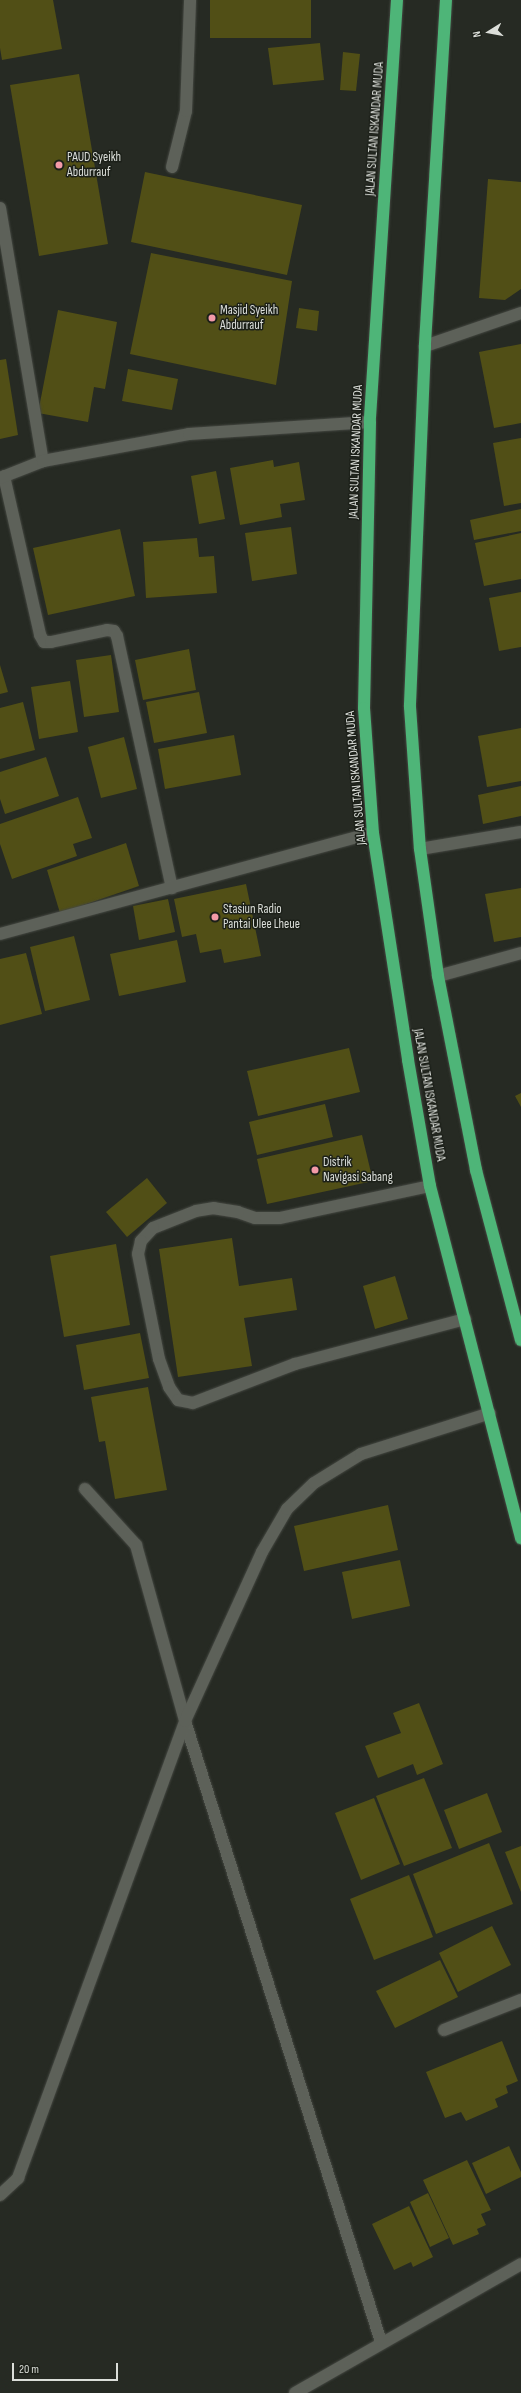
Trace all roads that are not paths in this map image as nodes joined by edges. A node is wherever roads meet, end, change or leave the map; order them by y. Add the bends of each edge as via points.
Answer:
1 (190, 0) edge
2 (397, 0) edge
3 (446, 0) edge
4 (172, 167) dead end
5 (0, 208) edge
6 (521, 313) edge
7 (425, 346) junction
8 (370, 422) junction
9 (43, 461) junction
10 (2, 477) edge
11 (521, 832) edge
12 (373, 833) junction
13 (420, 849) junction
14 (172, 888) junction
15 (0, 934) edge
16 (521, 953) edge
17 (438, 976) junction
18 (430, 1186) junction
19 (465, 1319) junction
20 (521, 1340) edge
21 (490, 1413) junction
22 (85, 1489) dead end
23 (521, 1538) edge
24 (185, 1722) junction
25 (521, 2000) edge
26 (444, 2030) dead end
27 (0, 2195) edge
28 (521, 2264) edge
29 (381, 2342) junction
30 (295, 2393) edge

1 - 4 street via 186,111
2 - 8 highway, JALAN SULTAN ISKANDAR MUDA
3 - 7 highway
5 - 9 street
6 - 7 street
7 - 13 highway via 410,707
8 - 9 street via 189,434
8 - 12 highway, JALAN SULTAN ISKANDAR MUDA via 364,708
9 - 10 street
10 - 14 street via 40,635 44,642 107,630 114,631 117,636
11 - 13 street
12 - 14 street
12 - 18 highway, JALAN SULTAN ISKANDAR MUDA
13 - 17 highway
14 - 15 street
16 - 17 street
17 - 20 highway via 476,1170
18 - 19 highway, JALAN SULTAN ISKANDAR MUDA
18 - 19 street via 279,1218 255,1218 214,1208 196,1211 153,1228 141,1241 138,1254 159,1359 169,1387 178,1400 193,1403 295,1364
19 - 21 highway, JALAN SULTAN ISKANDAR MUDA
21 - 23 highway, JALAN SULTAN ISKANDAR MUDA
21 - 24 street via 361,1454 314,1483 288,1509 262,1552
22 - 24 street via 136,1545
24 - 27 street via 18,2178
24 - 29 street
25 - 26 street
28 - 29 street
29 - 30 street

